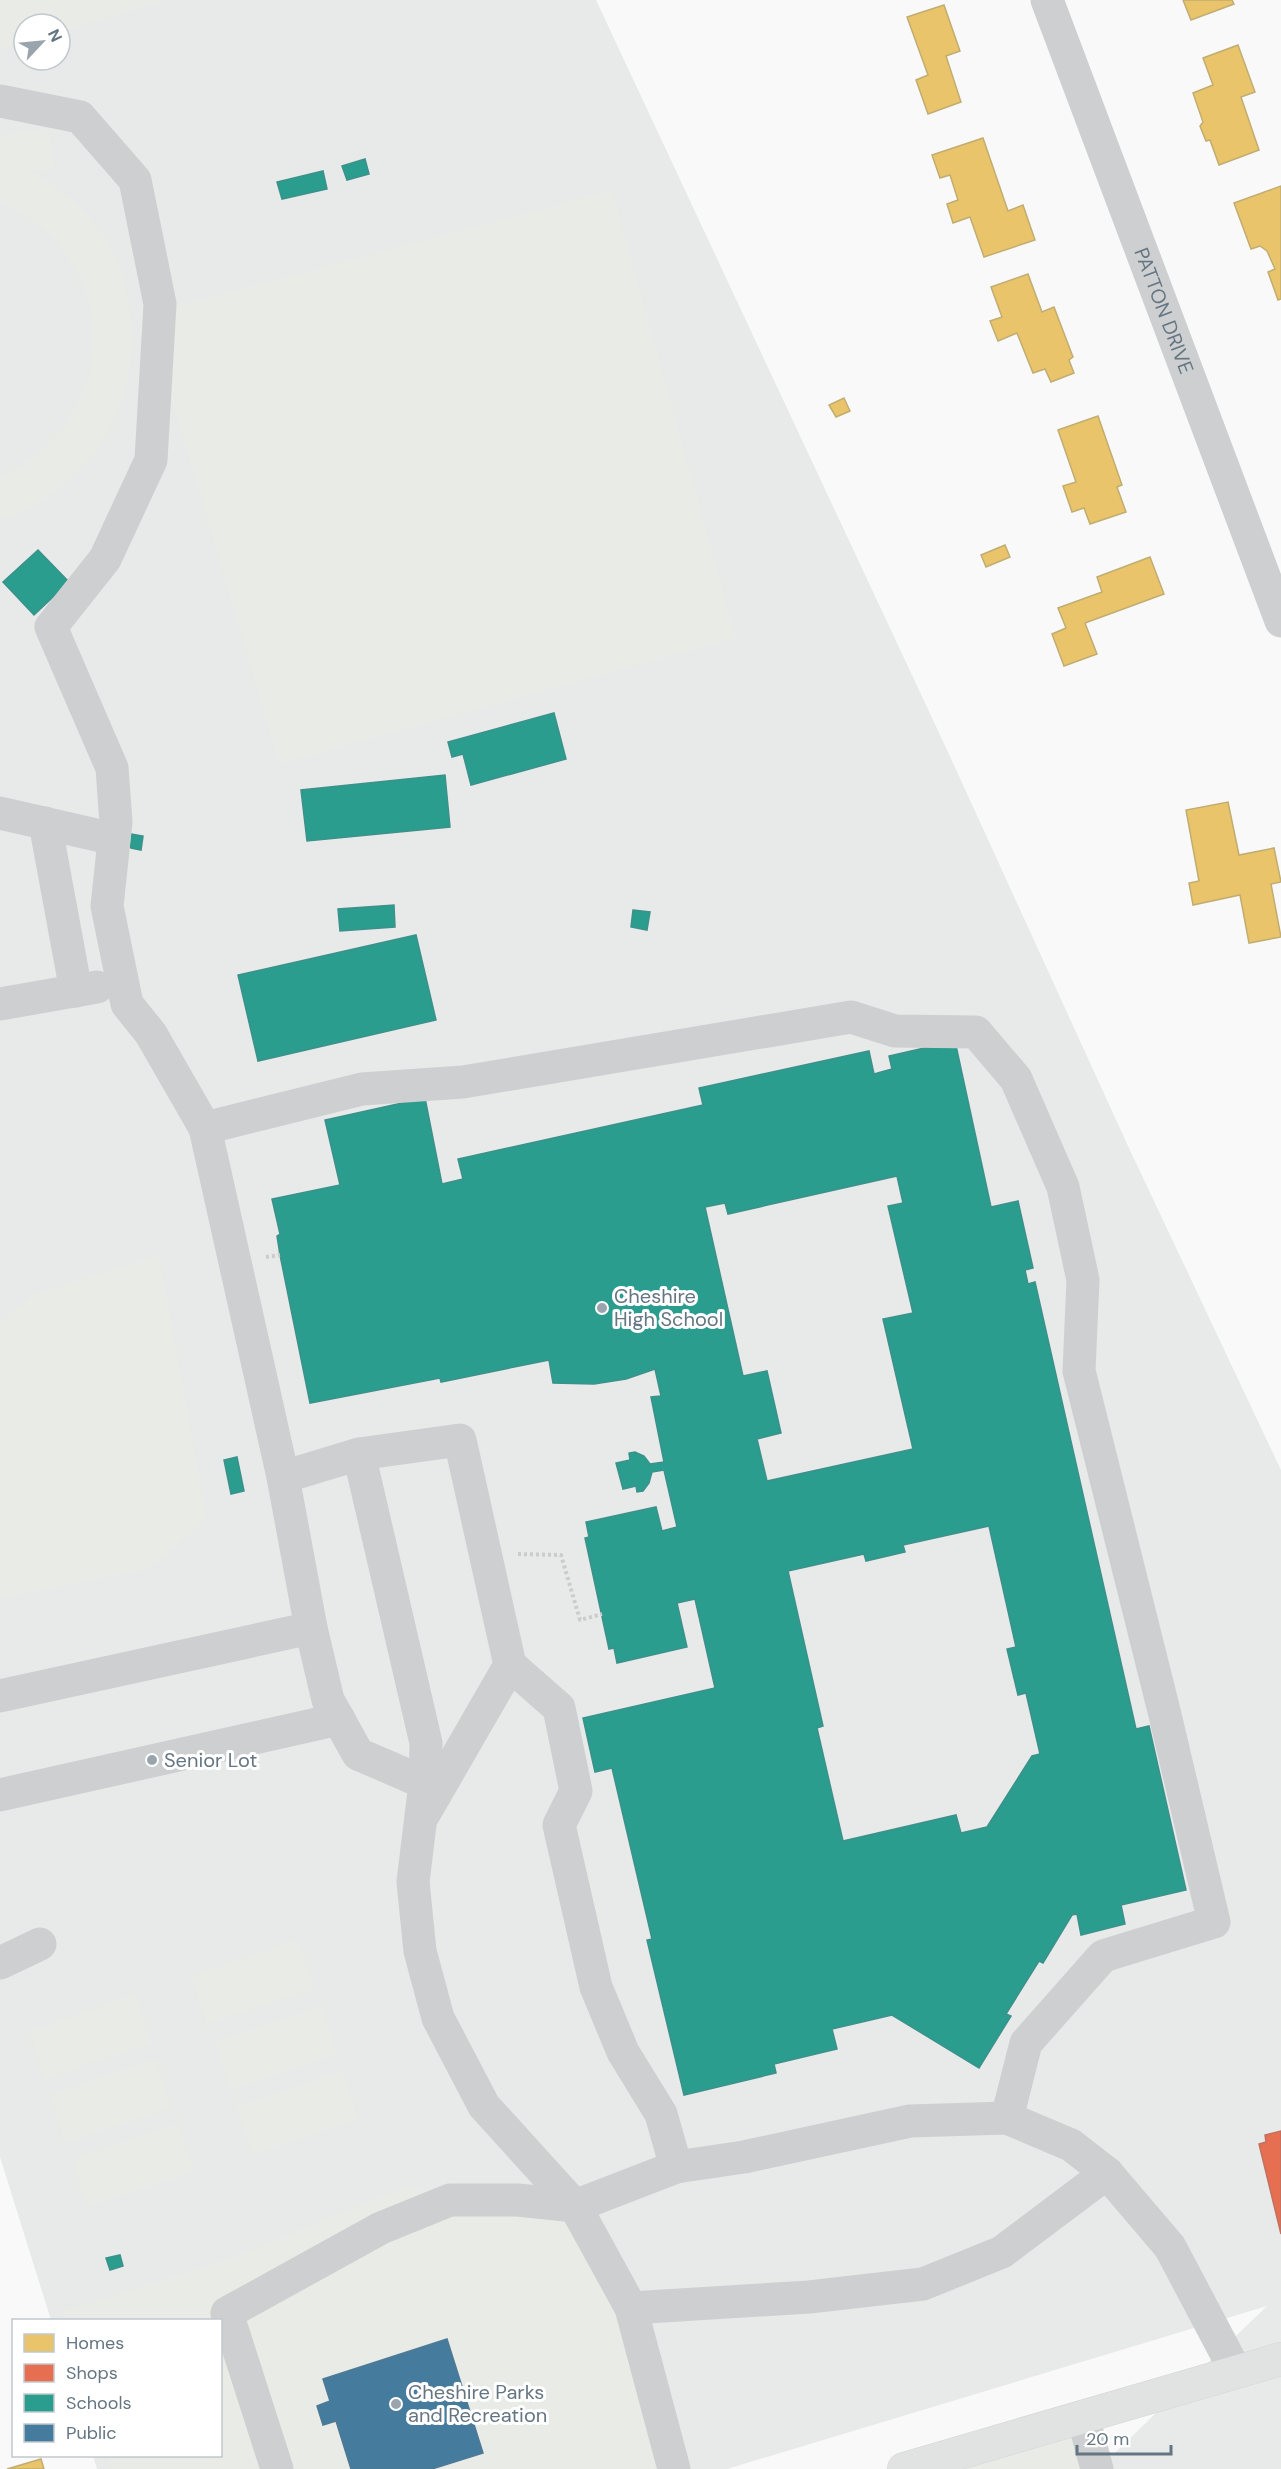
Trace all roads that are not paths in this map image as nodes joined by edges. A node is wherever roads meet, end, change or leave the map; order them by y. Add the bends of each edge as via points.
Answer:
1 (1047, 0) edge
2 (0, 101) edge
3 (1281, 621) edge
4 (0, 813) edge
5 (45, 823) junction
6 (114, 839) junction
7 (122, 983) junction
8 (76, 991) junction
9 (0, 1004) edge
10 (205, 1128) junction
11 (359, 1454) junction
12 (283, 1477) junction
13 (311, 1628) junction
14 (510, 1665) junction
15 (0, 1696) edge
16 (339, 1719) junction
17 (425, 1783) junction
18 (0, 1796) edge
19 (420, 1820) junction
20 (40, 1944) dead end
21 (0, 1963) edge
22 (1006, 2118) junction
23 (676, 2167) junction
24 (1107, 2173) junction
25 (575, 2206) junction
26 (631, 2308) junction
27 (1281, 2359) edge
28 (1236, 2372) junction
29 (1083, 2417) junction
30 (276, 2469) edge
31 (674, 2469) edge
32 (904, 2469) edge
33 (1097, 2469) edge

1 - 3 street, PATTON DRIVE
2 - 6 street via 80,117 135,180 160,304 151,460 105,559 51,627 112,768
4 - 5 street
5 - 6 street
5 - 8 street
6 - 7 street via 107,906
7 - 8 street
7 - 10 street via 127,1004 152,1034
8 - 9 street
10 - 12 street
10 - 22 street via 362,1089 463,1082 851,1017 895,1031 976,1032 1016,1079 1063,1187 1083,1280 1078,1371 1214,1922 1103,1956 1026,2043
11 - 12 street
11 - 14 street via 460,1440
11 - 17 street via 426,1743
12 - 13 street
13 - 15 street
13 - 16 street via 328,1700
14 - 19 street
14 - 23 street via 559,1708 576,1791 559,1825 596,1986 623,2052 661,2114
16 - 17 street via 358,1754
16 - 18 street
17 - 19 street
19 - 25 street via 413,1882 420,1951 438,2018 484,2106
20 - 21 street
22 - 23 street via 910,2121 744,2157
22 - 24 street via 1071,2145
23 - 25 street
24 - 26 street via 1002,2252 923,2284 809,2297
24 - 28 street via 1170,2247
25 - 26 street
25 - 30 street via 518,2200 450,2200 381,2228 227,2313
26 - 31 street
27 - 28 highway
28 - 29 highway
29 - 32 highway
29 - 33 street

